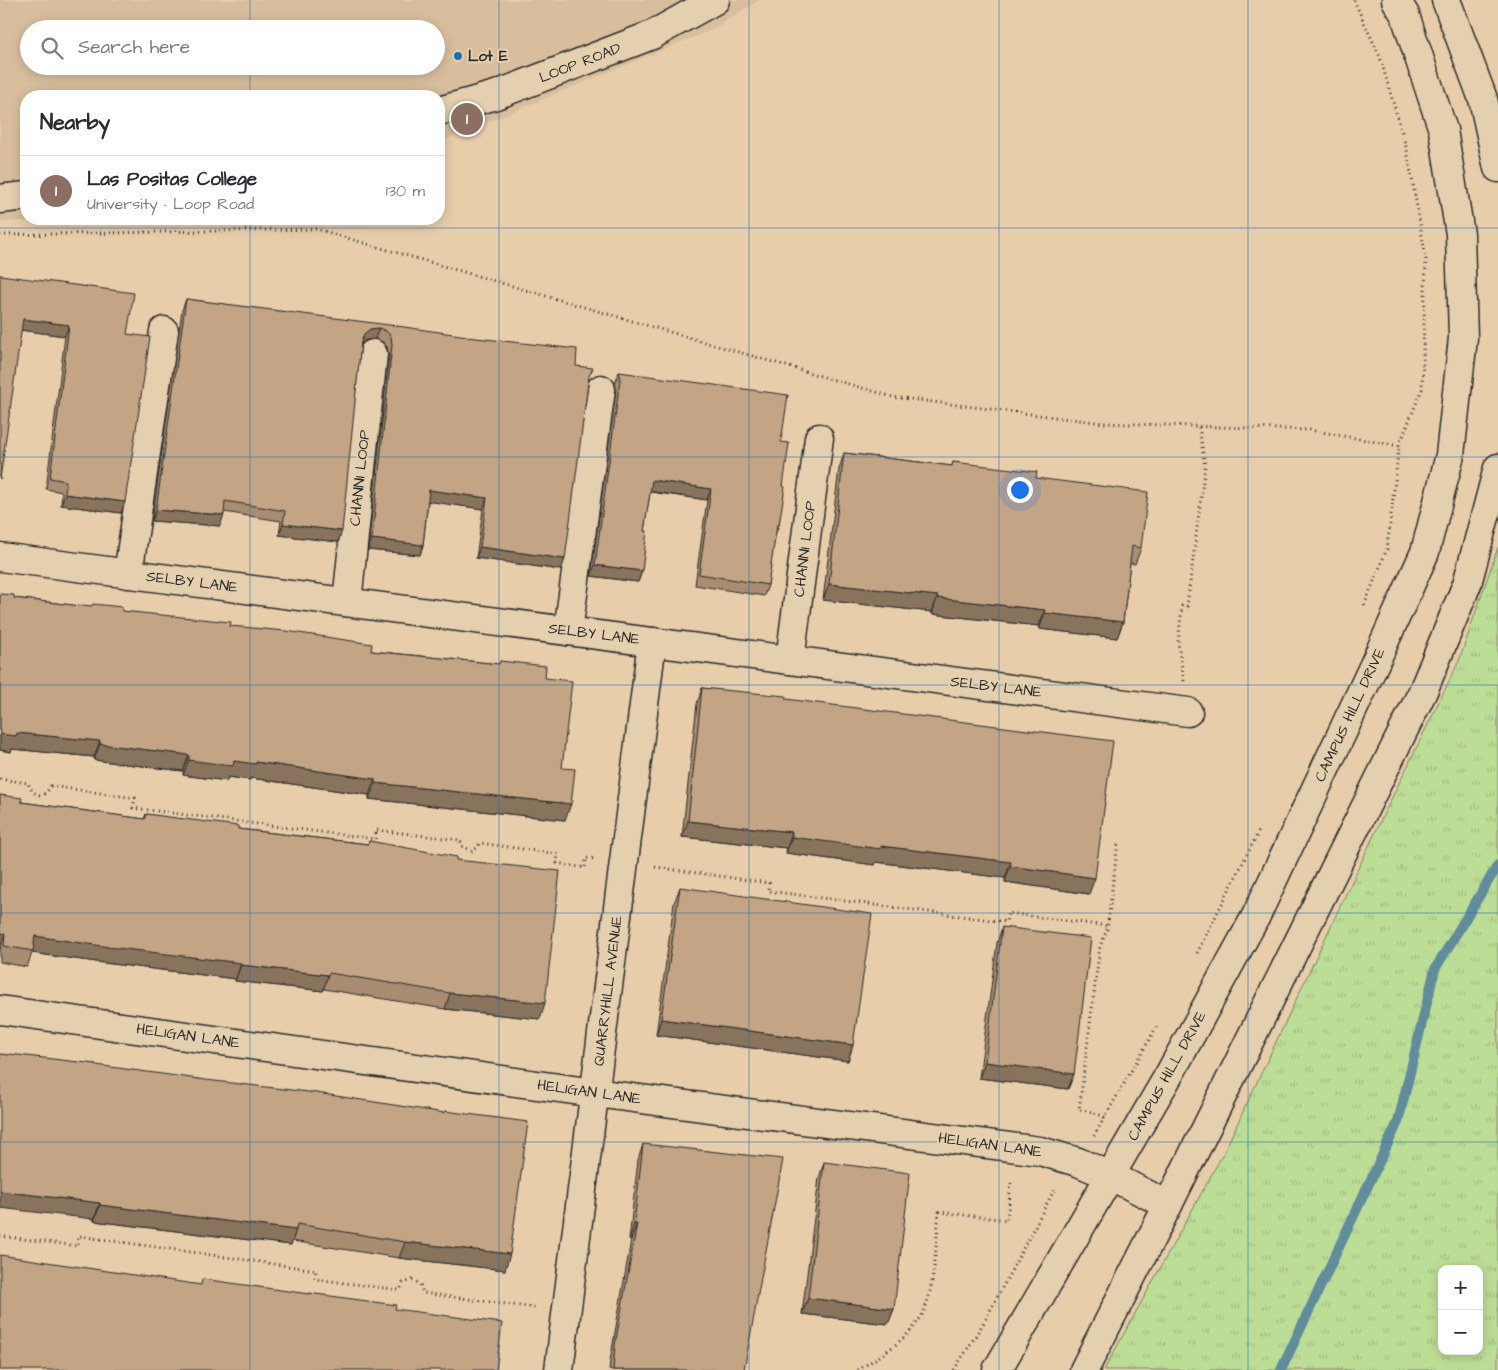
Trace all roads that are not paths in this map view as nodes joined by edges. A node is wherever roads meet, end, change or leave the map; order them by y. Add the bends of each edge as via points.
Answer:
1 (715, 0) edge
2 (1396, 0) edge
3 (1446, 0) edge
4 (445, 109) edge
5 (1498, 168) edge
6 (20, 197) edge
7 (0, 199) edge
8 (164, 331) dead end
9 (373, 354) dead end
10 (601, 389) dead end
11 (819, 438) dead end
12 (1498, 468) edge
13 (0, 557) edge
14 (128, 574) junction
15 (347, 602) junction
16 (568, 631) junction
17 (652, 642) junction
18 (790, 660) junction
19 (1188, 712) road end
20 (0, 1010) edge
21 (595, 1093) junction
22 (1111, 1176) junction
23 (1168, 1205) junction
24 (559, 1370) edge
25 (997, 1370) edge
26 (1084, 1370) edge

1 - 4 street, LOOP ROAD via 652,35 496,94
2 - 22 street, CAMPUS HILL DRIVE via 1405,15 1443,130 1460,234 1463,338 1450,455 1425,552 1369,676 1256,916
3 - 5 street via 1483,99
6 - 7 street
8 - 14 street
9 - 15 street, CHANNI LOOP
10 - 16 street
11 - 18 street, CHANNI LOOP
12 - 23 street via 1467,584 1423,691
13 - 14 street, SELBY LANE
14 - 15 street, SELBY LANE
15 - 16 street, SELBY LANE
16 - 17 street, SELBY LANE
17 - 18 street, SELBY LANE
17 - 21 street, QUARRYHILL AVENUE
18 - 19 street, SELBY LANE
20 - 21 street, HELIGAN LANE
21 - 22 street, HELIGAN LANE via 1040,1151
21 - 24 street, QUARRYHILL AVENUE
22 - 23 street, HELIGAN LANE
22 - 25 street, CAMPUS HILL DRIVE
23 - 26 street

